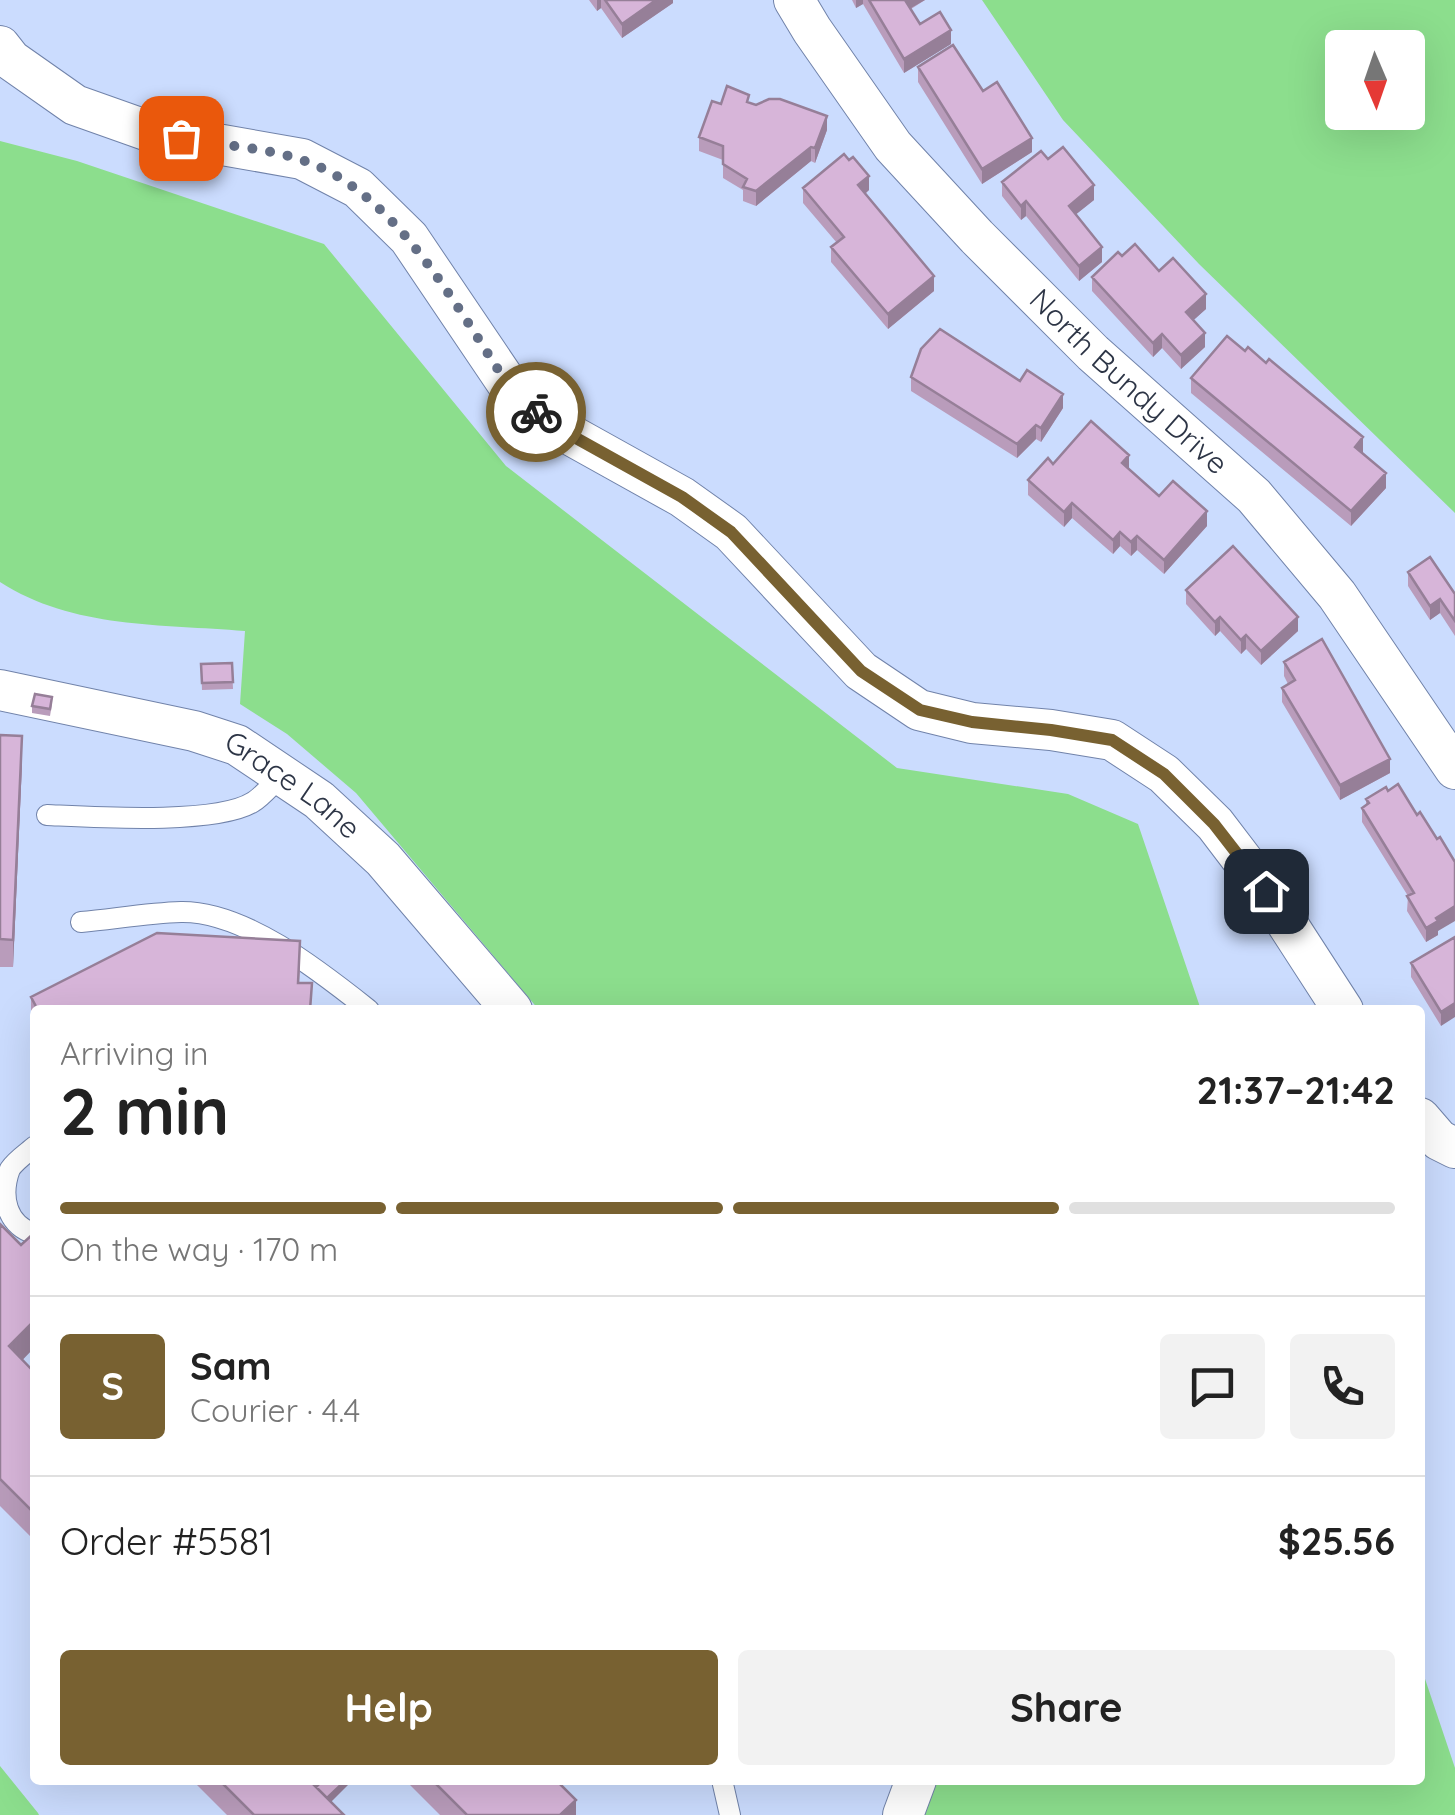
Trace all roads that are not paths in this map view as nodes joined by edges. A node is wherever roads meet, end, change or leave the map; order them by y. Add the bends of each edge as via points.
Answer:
1 (794, 0) edge
2 (0, 46) edge
3 (0, 690) edge
4 (1455, 769) edge
5 (282, 774) junction
6 (47, 815) dead end
7 (81, 922) dead end
8 (362, 1005) edge
9 (508, 1005) edge
10 (1340, 1005) edge
11 (1425, 1124) edge
12 (1455, 1148) edge
13 (30, 1150) edge
14 (30, 1232) edge
15 (723, 1785) edge
16 (914, 1785) edge
17 (730, 1815) edge
18 (904, 1815) edge

1 - 4 street, North Bundy Drive via 893,146 977,237 1093,353 1254,496 1338,595
2 - 10 street via 75,105 154,133 302,160 358,188 409,238 515,395 731,532 861,671 920,710 1112,740 1164,774 1266,891
3 - 5 street, Grace Lane via 194,731 237,745
5 - 6 lane via 252,803 216,813
5 - 9 street, Grace Lane via 384,859
7 - 8 lane via 184,912 220,918 307,960
11 - 12 street
13 - 14 lane via 11,1166 1,1203 9,1219
15 - 17 lane
16 - 18 street

